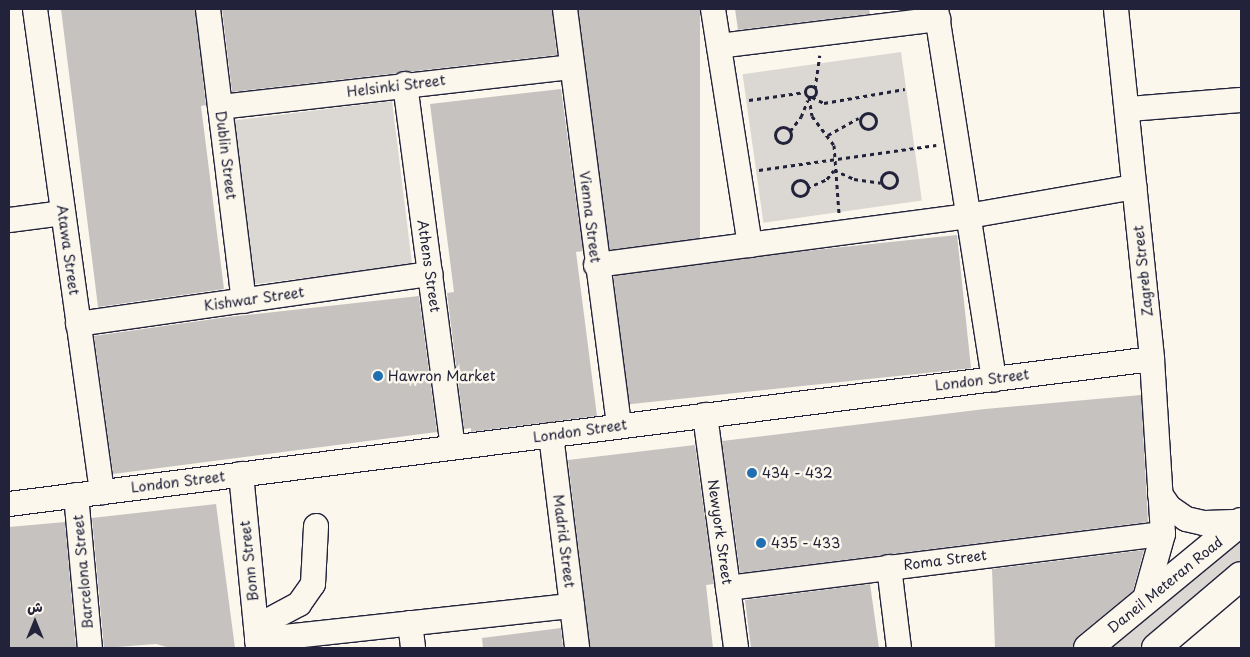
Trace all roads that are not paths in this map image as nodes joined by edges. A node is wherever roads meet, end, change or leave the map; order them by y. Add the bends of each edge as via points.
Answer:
1 (35, 9) edge
2 (208, 9) edge
3 (565, 9) edge
4 (713, 9) edge
5 (1116, 9) edge
6 (937, 14) edge
7 (719, 46) junction
8 (572, 67) junction
9 (404, 84) junction
10 (1241, 100) edge
11 (220, 107) junction
12 (1129, 110) junction
13 (1134, 186) junction
14 (63, 213) junction
15 (968, 216) junction
16 (9, 220) edge
17 (750, 245) junction
18 (596, 265) junction
19 (430, 274) junction
20 (244, 300) junction
21 (78, 324) junction
22 (1152, 359) junction
23 (994, 379) junction
24 (705, 415) junction
25 (619, 425) junction
26 (551, 435) junction
27 (454, 447) junction
28 (241, 474) junction
29 (102, 492) junction
30 (1160, 494) junction
31 (76, 495) junction
32 (9, 504) edge
33 (1241, 522) edge
34 (316, 526) dead end
35 (1163, 534) junction
36 (889, 567) junction
37 (1241, 576) edge
38 (728, 588) junction
39 (1144, 602) junction
40 (572, 606) junction
41 (410, 623) junction
42 (257, 638) edge
43 (90, 648) edge
44 (413, 648) edge
45 (577, 648) edge
46 (736, 648) edge
47 (899, 648) edge
48 (1088, 648) edge
49 (1156, 648) edge

1 - 14 street, Atawa Street
2 - 11 street, Dublin Street
3 - 8 street, Vienna Street
4 - 7 street
5 - 12 street, Zagreb Street
6 - 7 street
6 - 15 street
7 - 17 street
8 - 9 street, Helsinki Street
8 - 18 street, Vienna Street
9 - 11 street, Helsinki Street
9 - 19 street, Athens Street
10 - 12 street
11 - 20 street, Dublin Street
12 - 13 street, Zagreb Street
13 - 15 street
13 - 22 street, Zagreb Street
14 - 16 street
14 - 21 street, Atawa Street
15 - 17 street
15 - 23 street
17 - 18 street
18 - 25 street, Vienna Street
19 - 20 street, Kishwar Street
19 - 27 street, Athens Street
20 - 21 street, Kishwar Street
21 - 29 street, Atawa Street
22 - 23 street, London Street
22 - 30 street, Zagreb Street
23 - 24 street, London Street
24 - 25 street, London Street
24 - 38 street, Newyork Street
25 - 26 street, London Street
26 - 27 street, London Street
26 - 40 street, Madrid Street
27 - 28 street, London Street
28 - 29 street, London Street
28 - 42 street, Bonn Street
29 - 31 street, London Street
30 - 33 street via 1168,507 1186,519 1204,523
30 - 35 street, Zagreb Street
31 - 32 street, London Street
31 - 43 street, Barcelona Street
33 - 39 main road, Daneil Meteran Road
34 - 42 street via 313,584 299,604
35 - 36 street, Roma Street
35 - 39 street, Zagreb Street
36 - 38 street, Roma Street
36 - 47 street
37 - 49 main road
38 - 46 street, Newyork Street
39 - 48 main road, Daneil Meteran Road
40 - 41 street
40 - 45 street, Madrid Street
41 - 42 street
41 - 44 street

